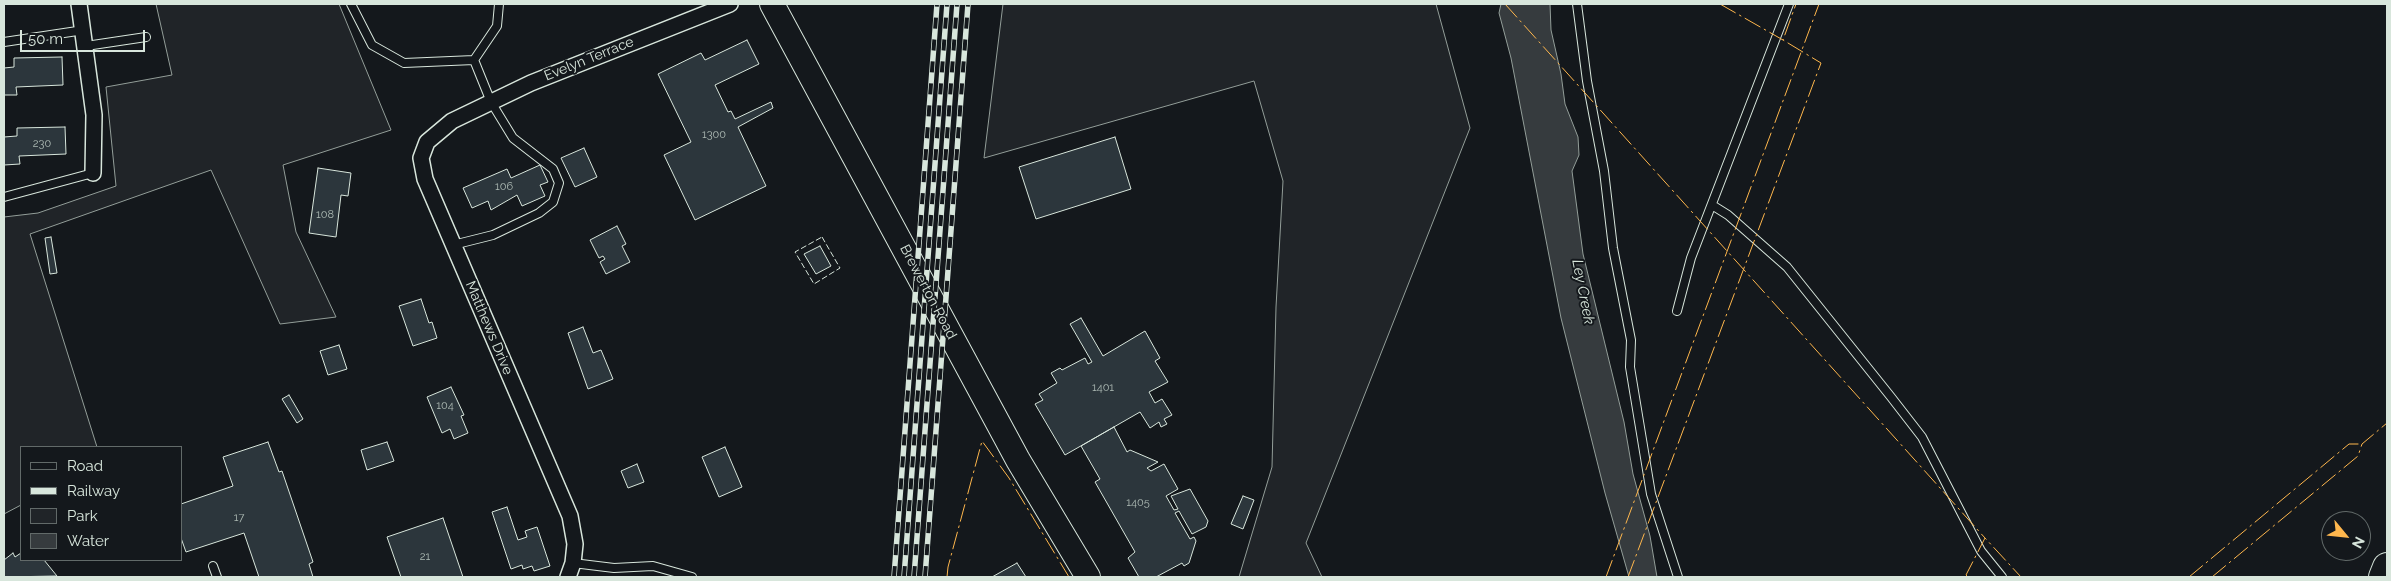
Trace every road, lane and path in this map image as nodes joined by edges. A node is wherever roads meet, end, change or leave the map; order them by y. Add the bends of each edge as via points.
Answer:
1 (79, 4) edge
2 (351, 4) edge
3 (499, 4) edge
4 (730, 4) edge
5 (772, 4) edge
6 (1577, 4) edge
7 (1789, 4) edge
8 (84, 30) junction
9 (146, 37) dead end
10 (4, 42) edge
11 (86, 46) junction
12 (474, 60) junction
13 (491, 102) junction
14 (452, 121) joint
15 (93, 173) joint
16 (4, 197) edge
17 (1712, 205) junction
18 (453, 244) junction
19 (1677, 311) dead end
20 (213, 566) dead end
21 (2387, 567) edge
22 (571, 570) edge
23 (217, 577) edge
24 (692, 577) edge
25 (1088, 577) edge
26 (1678, 577) edge
27 (2002, 577) edge
28 (2383, 577) edge

1 - 8 street
2 - 12 lane via 372,45 404,63
3 - 12 lane via 497,26
4 - 13 street, Evelyn Terrace
5 - 25 main road, Brewerton Road via 1018,460
6 - 26 lane via 1613,248 1631,340 1630,367 1651,494
7 - 17 lane
8 - 10 lane
8 - 11 street
9 - 11 lane
11 - 15 street via 94,115
12 - 13 lane
13 - 14 street, Evelyn Terrace
13 - 18 lane via 513,138 553,168 559,183 553,202 539,213 493,235
14 - 18 street, Matthews Drive via 427,142 421,158 425,179
15 - 16 lane
17 - 19 lane via 1691,258
17 - 27 lane via 1787,267 1896,404 1922,438 1981,551
18 - 22 street, Matthews Drive via 570,516 575,544
20 - 23 lane
21 - 28 highway
22 - 24 lane via 653,566

